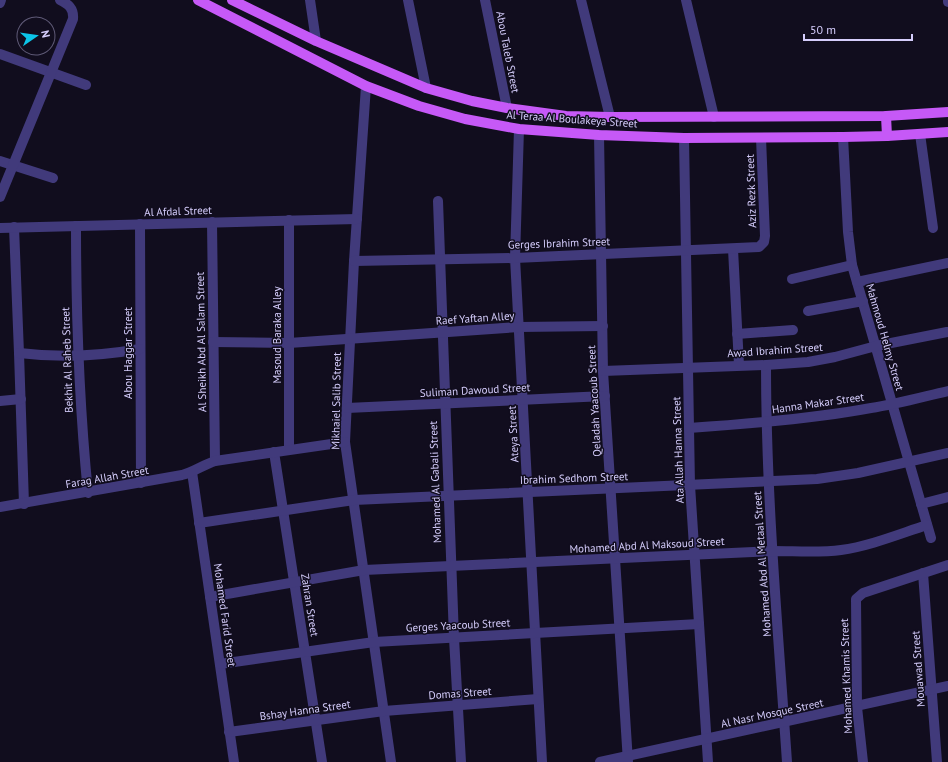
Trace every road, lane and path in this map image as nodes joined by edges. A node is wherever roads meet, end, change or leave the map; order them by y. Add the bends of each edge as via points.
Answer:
1 (60, 0) edge
2 (198, 0) edge
3 (228, 0) edge
4 (232, 0) edge
5 (310, 0) edge
6 (408, 0) edge
7 (485, 0) edge
8 (581, 0) edge
9 (686, 0) edge
10 (221, 12) junction
11 (316, 41) junction
12 (0, 54) edge
13 (50, 72) junction
14 (86, 85) dead end
15 (366, 86) junction
16 (426, 88) junction
17 (507, 108) junction
18 (948, 112) edge
19 (886, 116) junction
20 (610, 117) junction
21 (714, 117) junction
22 (519, 129) junction
23 (948, 132) edge
24 (920, 134) junction
25 (599, 135) junction
26 (887, 136) junction
27 (684, 138) junction
28 (761, 138) junction
29 (844, 138) junction
30 (0, 161) edge
31 (13, 165) junction
32 (53, 178) dead end
33 (0, 197) edge
34 (438, 202) dead end
35 (357, 219) junction
36 (289, 220) junction
37 (212, 222) junction
38 (140, 224) junction
39 (76, 226) junction
40 (14, 227) junction
41 (0, 228) edge
42 (933, 228) dead end
43 (764, 242) joint
44 (733, 249) junction
45 (686, 250) junction
46 (600, 254) junction
47 (515, 258) junction
48 (440, 259) junction
49 (354, 261) junction
50 (948, 263) edge
51 (852, 265) junction
52 (792, 279) dead end
53 (857, 282) junction
54 (863, 301) junction
55 (808, 311) dead end
56 (603, 326) junction
57 (519, 327) junction
58 (794, 330) dead end
59 (442, 332) junction
60 (946, 332) dead end
61 (737, 334) junction
62 (350, 339) junction
63 (213, 342) junction
64 (289, 343) junction
65 (876, 346) junction
66 (140, 349) junction
67 (19, 352) junction
68 (77, 356) junction
69 (739, 365) junction
70 (766, 365) junction
71 (688, 368) junction
72 (603, 371) junction
73 (948, 391) edge
74 (605, 396) junction
75 (21, 400) junction
76 (523, 400) junction
77 (0, 401) edge
78 (444, 404) junction
79 (893, 404) junction
80 (347, 408) junction
81 (766, 422) junction
82 (689, 428) junction
83 (345, 442) junction
84 (289, 450) junction
85 (274, 452) junction
86 (948, 453) edge
87 (215, 461) junction
88 (909, 462) junction
89 (192, 472) junction
90 (768, 482) junction
91 (141, 483) junction
92 (690, 486) junction
93 (610, 489) junction
94 (528, 492) junction
95 (88, 493) junction
96 (448, 495) junction
97 (948, 498) edge
98 (354, 500) junction
99 (24, 504) junction
100 (921, 504) junction
101 (0, 508) edge
102 (283, 510) junction
103 (199, 523) junction
104 (927, 525) junction
105 (931, 538) dead end
106 (773, 551) junction
107 (695, 555) junction
108 (615, 558) junction
109 (531, 563) junction
110 (948, 565) edge
111 (451, 566) junction
112 (364, 570) junction
113 (923, 573) junction
114 (294, 582) junction
115 (210, 597) junction
116 (699, 624) junction
117 (619, 628) junction
118 (535, 633) junction
119 (454, 638) junction
120 (374, 642) junction
121 (305, 652) junction
122 (220, 664) junction
123 (948, 686) edge
124 (932, 690) junction
125 (538, 699) junction
126 (458, 705) junction
127 (857, 706) junction
128 (384, 711) junction
129 (316, 721) junction
130 (784, 722) junction
131 (229, 732) junction
132 (707, 739) junction
133 (628, 759) edge
134 (234, 762) edge
135 (322, 762) edge
136 (391, 762) edge
137 (461, 762) edge
138 (542, 762) edge
139 (600, 762) edge
140 (708, 762) edge
141 (787, 762) edge
142 (863, 762) edge
143 (937, 762) edge

1 - 13 street via 71,7 73,15
2 - 10 main road, Al Teraa Al Boulakeya Street
3 - 10 main road
4 - 11 main road, Al Teraa Al Boulakeya Street
5 - 11 street
6 - 16 street
7 - 17 street, Abou Taleb Street
8 - 20 street
9 - 21 street
10 - 15 main road, Al Teraa Al Boulakeya Street
11 - 16 main road, Al Teraa Al Boulakeya Street
12 - 13 street
13 - 14 street
13 - 31 street
15 - 22 main road, Al Teraa Al Boulakeya Street via 419,106
15 - 35 street, Mikhaiel Salib Street
16 - 17 main road, Al Teraa Al Boulakeya Street
17 - 20 main road, Al Teraa Al Boulakeya Street via 566,116
18 - 19 main road, Al Teraa Al Boulakeya Street
19 - 21 main road, Al Teraa Al Boulakeya Street
19 - 26 main road
20 - 21 main road, Al Teraa Al Boulakeya Street
22 - 25 main road, Al Teraa Al Boulakeya Street
22 - 47 street, Ateya Street
23 - 24 main road, Al Teraa Al Boulakeya Street
24 - 26 main road, Al Teraa Al Boulakeya Street
24 - 42 street
25 - 27 main road, Al Teraa Al Boulakeya Street
25 - 46 street, Qeladah Yaacoub Street
26 - 29 main road, Al Teraa Al Boulakeya Street
27 - 28 main road, Al Teraa Al Boulakeya Street
27 - 45 street, Ata Allah Hanna Street
28 - 29 main road, Al Teraa Al Boulakeya Street
28 - 43 street, Aziz Rezk Street
29 - 51 street, Mahmoud Helmy Street
30 - 31 street
31 - 32 street
31 - 33 street
34 - 48 street, Mohamed Al Gabali Street
35 - 36 street, Al Afdal Street
35 - 49 street, Mikhaiel Salib Street
36 - 37 street, Al Afdal Street
36 - 64 street, Masoud Baraka Alley
37 - 38 street, Al Afdal Street
37 - 63 street, Al Sheikh Abd Al Salam Street
38 - 39 street, Al Afdal Street
38 - 66 street, Abou Haggar Street
39 - 40 street, Al Afdal Street
39 - 68 street, Bekhit Al Raheb Street
40 - 41 street, Al Afdal Street
40 - 67 street
43 - 44 street, Gerges Ibrahim Street via 759,247
44 - 45 street, Gerges Ibrahim Street
44 - 61 street
45 - 46 street, Gerges Ibrahim Street
45 - 71 street, Ata Allah Hanna Street
46 - 47 street, Gerges Ibrahim Street
46 - 56 street, Qeladah Yaacoub Street
47 - 48 street, Gerges Ibrahim Street
47 - 57 street, Ateya Street
48 - 49 street, Gerges Ibrahim Street
48 - 59 street, Mohamed Al Gabali Street
49 - 62 street, Mikhaiel Salib Street
50 - 53 street
51 - 52 street
51 - 53 street, Mahmoud Helmy Street
53 - 54 street, Mahmoud Helmy Street
54 - 55 street
54 - 65 street, Mahmoud Helmy Street
56 - 57 street, Raef Yaftan Alley
56 - 72 street, Qeladah Yaacoub Street
57 - 59 street, Raef Yaftan Alley
57 - 76 street, Ateya Street
58 - 61 street
59 - 62 street, Raef Yaftan Alley
59 - 78 street, Mohamed Al Gabali Street
60 - 65 street, Awad Ibrahim Street
61 - 69 street
62 - 64 street, Raef Yaftan Alley
62 - 80 street, Mikhaiel Salib Street
63 - 64 street, Raef Yaftan Alley
63 - 87 street, Al Sheikh Abd Al Salam Street
64 - 84 street, Masoud Baraka Alley
65 - 70 street, Awad Ibrahim Street via 808,362
65 - 79 street, Mahmoud Helmy Street
66 - 68 street
66 - 91 street, Abou Haggar Street
67 - 68 street
67 - 75 street
68 - 95 street, Bekhit Al Raheb Street
69 - 70 street, Awad Ibrahim Street
69 - 71 street, Awad Ibrahim Street
70 - 81 street, Mohamed Abd Al Metaal Street
71 - 72 street, Awad Ibrahim Street
71 - 82 street, Ata Allah Hanna Street
72 - 74 street, Qeladah Yaacoub Street
73 - 79 street, Hanna Makar Street
74 - 76 street, Suliman Dawoud Street
74 - 93 street, Qeladah Yaacoub Street
75 - 77 street
75 - 99 street
76 - 78 street, Suliman Dawoud Street
76 - 94 street, Ateya Street
78 - 80 street, Suliman Dawoud Street
78 - 96 street, Mohamed Al Gabali Street
79 - 81 street, Hanna Makar Street
79 - 88 street, Mahmoud Helmy Street
80 - 83 street, Mikhaiel Salib Street
81 - 82 street, Hanna Makar Street
81 - 90 street, Mohamed Abd Al Metaal Street
82 - 92 street, Ata Allah Hanna Street
83 - 84 street, Farag Allah Street
83 - 98 street, Mikhaiel Salib Street
84 - 85 street, Farag Allah Street
85 - 87 street, Farag Allah Street
85 - 102 street, Zahran Street
86 - 88 street, Ibrahim Sedhom Street
87 - 89 street, Farag Allah Street
88 - 90 street, Ibrahim Sedhom Street via 825,478
88 - 100 street, Mahmoud Helmy Street
89 - 91 street, Farag Allah Street
89 - 103 street, Mohamed Farid Street
90 - 92 street, Ibrahim Sedhom Street
90 - 106 street, Mohamed Abd Al Metaal Street
91 - 95 street, Farag Allah Street
92 - 93 street, Ibrahim Sedhom Street
92 - 107 street, Ata Allah Hanna Street
93 - 94 street, Ibrahim Sedhom Street
93 - 108 street, Qeladah Yaacoub Street
94 - 96 street, Ibrahim Sedhom Street
94 - 109 street, Ateya Street
95 - 99 street, Farag Allah Street
96 - 98 street, Ibrahim Sedhom Street
96 - 111 street, Mohamed Al Gabali Street
97 - 100 street
98 - 102 street, Ibrahim Sedhom Street
98 - 112 street, Mikhaiel Salib Street
99 - 101 street, Farag Allah Street
100 - 104 street, Mahmoud Helmy Street
102 - 103 street, Ibrahim Sedhom Street
102 - 114 street, Zahran Street
103 - 115 street, Mohamed Farid Street
104 - 105 street, Mahmoud Helmy Street
104 - 106 street, Mohamed Abd Al Maksoud Street via 841,550
106 - 107 street, Mohamed Abd Al Maksoud Street
106 - 130 street, Mohamed Abd Al Metaal Street
107 - 108 street, Mohamed Abd Al Maksoud Street
107 - 116 street, Ata Allah Hanna Street
108 - 109 street, Mohamed Abd Al Maksoud Street
108 - 117 street, Qeladah Yaacoub Street
109 - 111 street, Mohamed Abd Al Maksoud Street
109 - 118 street, Ateya Street
110 - 113 street
111 - 112 street, Mohamed Abd Al Maksoud Street
111 - 119 street, Mohamed Al Gabali Street
112 - 114 street, Mohamed Abd Al Maksoud Street
112 - 120 street, Mikhaiel Salib Street
113 - 124 street, Mouawad Street
113 - 127 street, Mohamed Khamis Street via 863,593 856,599
114 - 115 street, Mohamed Abd Al Maksoud Street
114 - 121 street, Zahran Street
115 - 122 street, Mohamed Farid Street
116 - 117 street, Gerges Yaacoub Street
116 - 132 street, Ata Allah Hanna Street
117 - 118 street, Gerges Yaacoub Street
117 - 133 street, Qeladah Yaacoub Street
118 - 119 street, Gerges Yaacoub Street
118 - 125 street, Ateya Street
119 - 120 street, Gerges Yaacoub Street
119 - 126 street, Mohamed Al Gabali Street
120 - 121 street, Gerges Yaacoub Street
120 - 128 street, Mikhaiel Salib Street
121 - 122 street, Gerges Yaacoub Street
121 - 129 street, Zahran Street
122 - 131 street, Mohamed Farid Street
123 - 124 street, Al Nasr Mosque Street
124 - 127 street, Al Nasr Mosque Street
124 - 143 street, Mouawad Street
125 - 126 street, Domas Street
125 - 138 street, Ateya Street
126 - 128 street, Domas Street
126 - 137 street, Mohamed Al Gabali Street
127 - 130 street, Al Nasr Mosque Street
127 - 142 street, Mohamed Khamis Street
128 - 129 street, Bshay Hanna Street
128 - 136 street, Mikhaiel Salib Street
129 - 131 street, Bshay Hanna Street
129 - 135 street, Zahran Street
130 - 132 street, Al Nasr Mosque Street
130 - 141 street, Mohamed Abd Al Metaal Street
131 - 134 street, Mohamed Farid Street
132 - 133 street, Al Nasr Mosque Street
132 - 140 street, Ata Allah Hanna Street
133 - 139 street, Al Nasr Mosque Street

